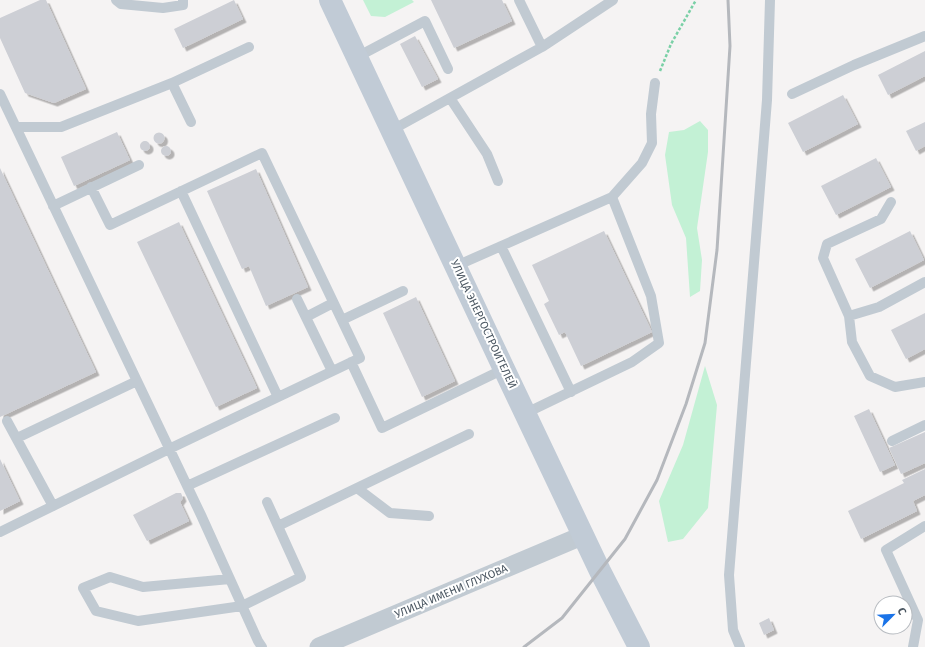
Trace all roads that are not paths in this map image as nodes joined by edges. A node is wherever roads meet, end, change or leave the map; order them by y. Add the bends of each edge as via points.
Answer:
1 (116, 0) edge
2 (193, 0) edge
3 (330, 0) edge
4 (519, 0) edge
5 (613, 0) edge
6 (770, 0) edge
7 (183, 2) edge
8 (925, 36) edge
9 (249, 46) dead end
10 (542, 47) junction
11 (357, 57) junction
12 (448, 68) dead end
13 (172, 83) junction
14 (654, 83) road end
15 (0, 94) edge
16 (792, 94) dead end
17 (450, 98) junction
18 (191, 122) dead end
19 (16, 127) junction
20 (392, 130) junction
21 (139, 165) dead end
22 (498, 181) dead end
23 (92, 187) junction
24 (181, 191) junction
25 (612, 197) junction
26 (892, 202) dead end
27 (53, 206) junction
28 (501, 246) junction
29 (456, 266) junction
30 (925, 282) edge
31 (403, 291) dead end
32 (297, 298) dead end
33 (333, 303) junction
34 (849, 316) junction
35 (306, 317) junction
36 (342, 320) junction
37 (351, 362) junction
38 (504, 369) junction
39 (332, 371) junction
40 (137, 381) junction
41 (925, 382) edge
42 (571, 392) junction
43 (278, 397) junction
44 (526, 413) junction
45 (335, 418) dead end
46 (8, 421) dead end
47 (925, 425) edge
48 (469, 434) dead end
49 (17, 438) junction
50 (892, 441) dead end
51 (169, 449) junction
52 (187, 486) junction
53 (357, 488) junction
54 (267, 502) dead end
55 (53, 506) junction
56 (429, 516) dead end
57 (278, 526) junction
58 (925, 526) edge
59 (0, 532) edge
60 (584, 535) junction
61 (230, 579) junction
62 (242, 606) junction
63 (921, 619) edge
64 (262, 647) edge
65 (319, 647) edge
66 (639, 647) edge
67 (740, 647) edge
68 (913, 647) edge

1 - 7 lane via 121,4 163,8
2 - 7 lane
3 - 11 main road, УЛИЦА ЭНЕРГОСТРОИТЕЛЕЙ
4 - 10 lane
5 - 10 lane
6 - 67 lane via 767,100 729,575 733,630
8 - 16 lane
9 - 13 lane
10 - 17 lane
11 - 12 lane via 425,21
11 - 20 main road, УЛИЦА ЭНЕРГОСТРОИТЕЛЕЙ
13 - 18 lane
13 - 19 lane via 61,127
14 - 25 lane via 652,143 642,163
15 - 19 lane
17 - 20 lane
17 - 22 lane via 487,154
19 - 27 lane
20 - 29 main road, УЛИЦА ЭНЕРГОСТРОИТЕЛЕЙ
21 - 23 lane
23 - 24 lane via 110,225
23 - 27 lane
24 - 33 lane via 262,153
24 - 43 lane
25 - 28 lane
25 - 42 lane via 651,296 659,343 632,362
26 - 34 lane via 882,220 827,244 823,258
27 - 40 lane
28 - 29 lane
28 - 42 lane
29 - 38 main road, УЛИЦА ЭНЕРГОСТРОИТЕЛЕЙ
30 - 34 lane via 879,307
31 - 36 lane
32 - 35 lane
33 - 35 lane
33 - 36 lane
34 - 41 lane via 852,342 870,376 895,387
35 - 39 lane
36 - 37 lane via 360,358
37 - 38 lane via 382,428
37 - 39 lane
38 - 44 main road, УЛИЦА ЭНЕРГОСТРОИТЕЛЕЙ
39 - 43 lane
40 - 49 lane
40 - 51 lane
42 - 44 lane
43 - 51 lane
44 - 60 main road, УЛИЦА ЭНЕРГОСТРОИТЕЛЕЙ
45 - 52 lane
46 - 49 lane
47 - 50 lane
48 - 53 lane
49 - 55 lane
51 - 52 lane
51 - 55 lane
52 - 61 lane
53 - 56 lane via 390,513
53 - 57 lane
54 - 57 lane
55 - 59 lane
57 - 62 lane via 301,577
58 - 63 lane via 886,550
60 - 65 street, УЛИЦА ИМЕНИ ГЛУХОВА
60 - 66 main road, УЛИЦА ЭНЕРГОСТРОИТЕЛЕЙ
61 - 62 lane
61 - 62 lane via 143,587 110,577 83,588 96,611 138,621
62 - 64 lane
63 - 68 lane

